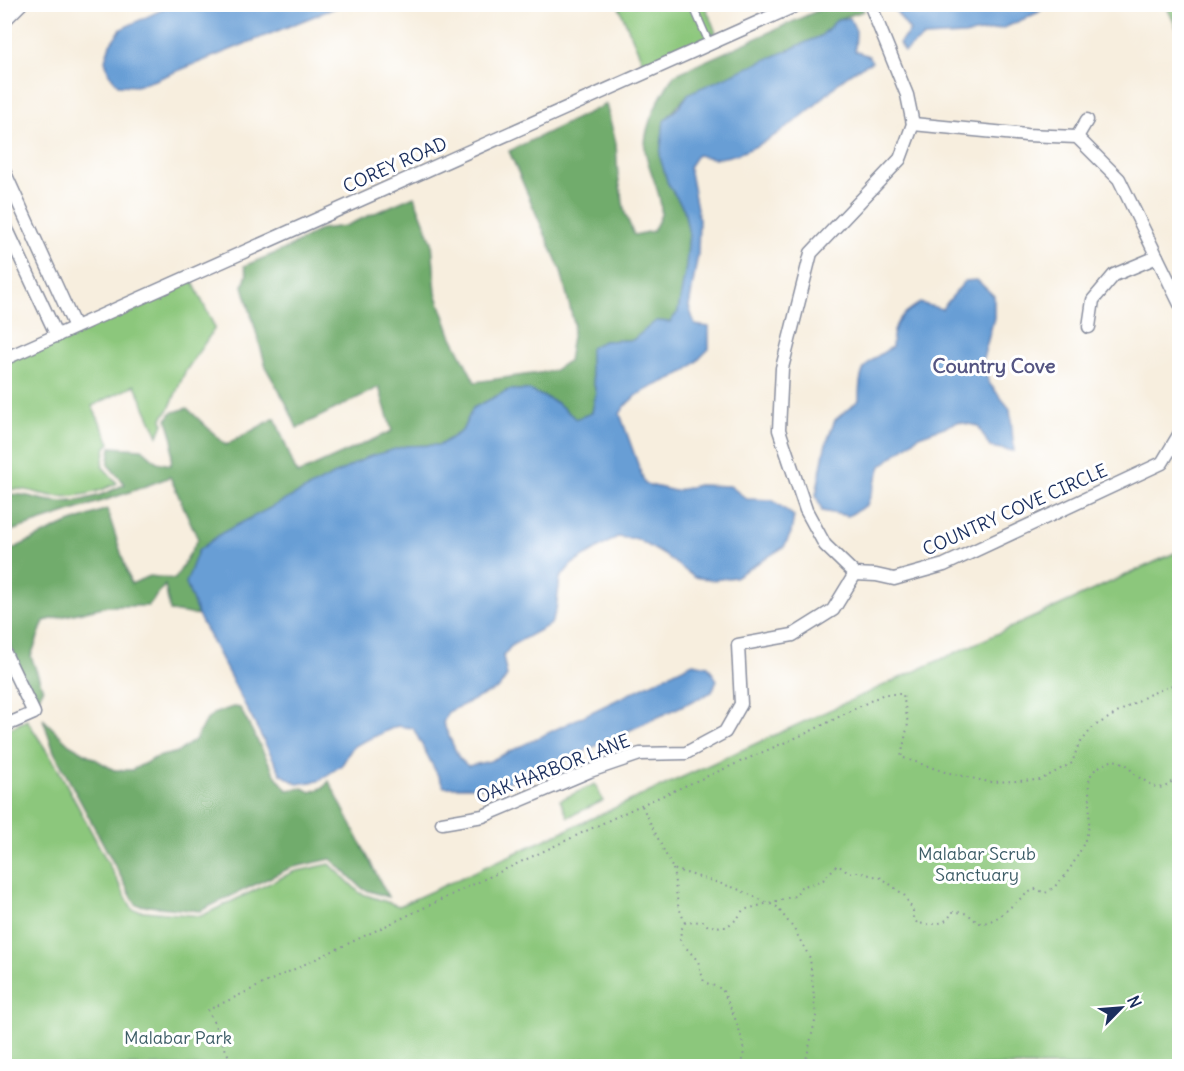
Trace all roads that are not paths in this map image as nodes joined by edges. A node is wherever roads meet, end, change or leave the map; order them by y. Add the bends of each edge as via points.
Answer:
1 (21, 4) edge
2 (692, 4) edge
3 (799, 4) edge
4 (870, 4) edge
5 (4, 21) edge
6 (710, 45) junction
7 (1087, 120) dead end
8 (914, 124) junction
9 (1077, 137) junction
10 (4, 171) edge
11 (4, 223) edge
12 (1157, 257) junction
13 (43, 258) junction
14 (25, 267) junction
15 (1179, 304) edge
16 (75, 327) junction
17 (1089, 327) dead end
18 (57, 336) junction
19 (4, 359) edge
20 (1179, 434) edge
21 (855, 574) junction
22 (4, 651) edge
23 (4, 726) edge
24 (442, 824) dead end

1 - 5 street
2 - 6 lane
3 - 6 street, COREY ROAD
4 - 8 street via 907,95
6 - 16 street, COREY ROAD
7 - 9 street
8 - 9 street
8 - 21 street via 900,159 811,253 782,368 779,430 806,510 825,545
9 - 12 street via 1119,178
10 - 13 street
11 - 14 street
12 - 15 street
12 - 17 street via 1114,276 1093,300
13 - 14 street
13 - 16 street
14 - 18 street
16 - 18 street, COREY ROAD
18 - 19 street, COREY ROAD
20 - 21 street, COUNTRY COVE CIRCLE via 1162,463 944,566 894,579
21 - 24 street, OAK HARBOR LANE via 833,610 793,635 738,645 741,704 725,732 686,753 640,754 483,816
22 - 23 street via 34,713

